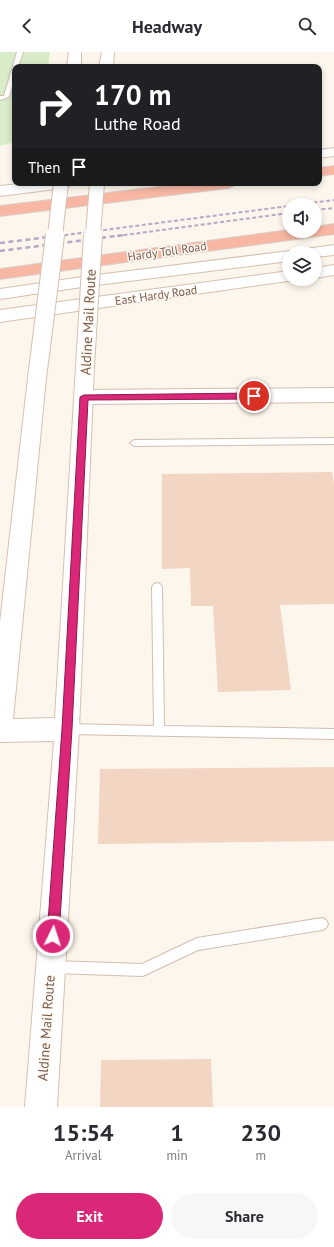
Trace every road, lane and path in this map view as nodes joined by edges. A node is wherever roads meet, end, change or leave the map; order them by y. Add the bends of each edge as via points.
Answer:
1 (20, 52) edge
2 (75, 52) edge
3 (108, 52) edge
4 (16, 64) edge
5 (74, 64) edge
6 (106, 64) edge
7 (12, 78) edge
8 (0, 98) edge
9 (334, 152) edge
10 (322, 154) edge
11 (334, 170) edge
12 (322, 172) edge
13 (38, 186) edge
14 (61, 186) edge
15 (97, 186) edge
16 (204, 186) edge
17 (0, 191) edge
18 (0, 211) edge
19 (334, 229) edge
20 (334, 250) edge
21 (322, 252) edge
22 (282, 257) edge
23 (334, 270) edge
24 (322, 272) edge
25 (0, 274) edge
26 (282, 277) edge
27 (89, 281) junction
28 (48, 287) junction
29 (0, 294) edge
30 (0, 316) edge
31 (334, 395) edge
32 (84, 397) junction
33 (334, 441) edge
34 (134, 443) dead end
35 (157, 587) dead end
36 (67, 729) junction
37 (0, 730) edge
38 (159, 730) junction
39 (334, 734) edge
40 (322, 924) dead end
41 (50, 967) junction
42 (41, 1107) edge

1 - 4 lane
2 - 5 main road
3 - 6 main road
7 - 8 lane via 6,97
9 - 10 main road
11 - 12 highway
13 - 17 main road
14 - 28 main road, bridge
15 - 27 main road, Aldine Mail Route, bridge
16 - 18 highway
19 - 25 highway, Hardy Toll Road
20 - 21 main road
22 - 27 main road
23 - 24 main road
26 - 30 main road, East Hardy Road
27 - 28 main road
27 - 32 main road, Aldine Mail Route, bridge
28 - 29 main road
28 - 37 main road, bridge
31 - 32 main road
32 - 36 main road, Aldine Mail Route
33 - 34 lane
35 - 38 lane
36 - 37 main road
36 - 38 lane
36 - 41 main road, Aldine Mail Route
38 - 39 lane
40 - 41 lane via 197,944 143,970
41 - 42 main road, Aldine Mail Route

